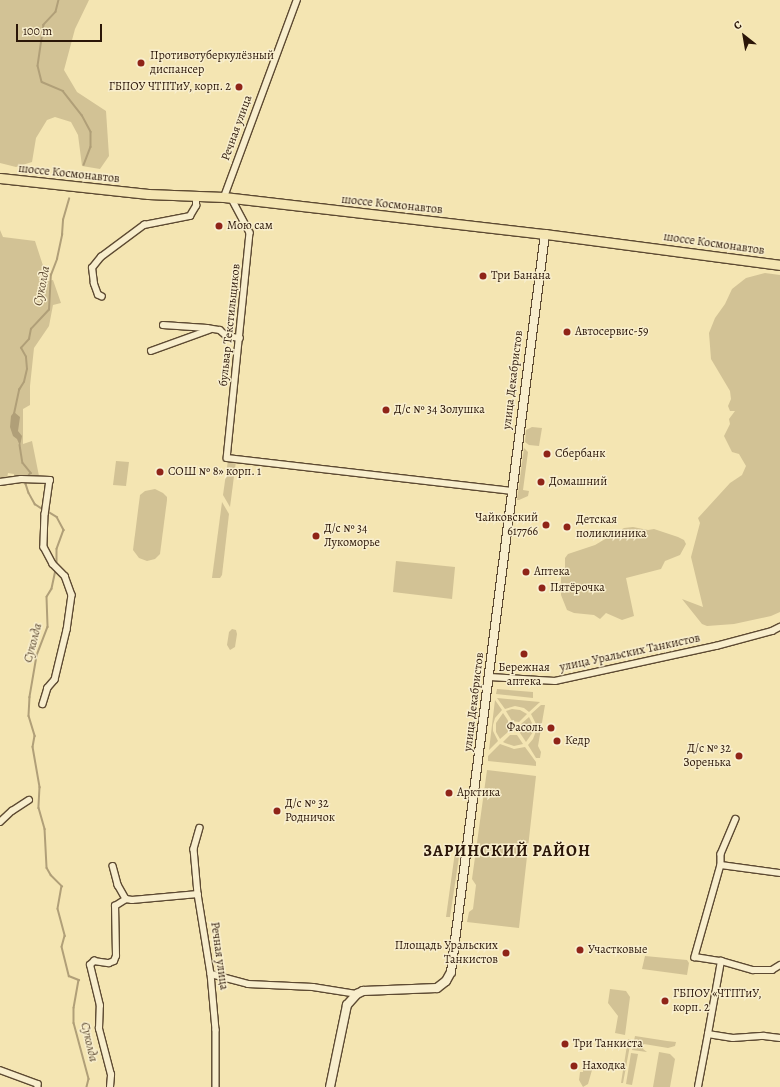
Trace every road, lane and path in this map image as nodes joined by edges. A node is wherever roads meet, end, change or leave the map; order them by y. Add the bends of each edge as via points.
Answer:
1 (297, 0) edge
2 (0, 178) edge
3 (196, 196) junction
4 (228, 198) junction
5 (545, 234) junction
6 (780, 265) edge
7 (102, 297) dead end
8 (163, 325) dead end
9 (211, 329) junction
10 (240, 338) junction
11 (151, 351) dead end
12 (0, 482) edge
13 (513, 491) junction
14 (780, 626) edge
15 (490, 677) junction
16 (42, 704) dead end
17 (29, 800) dead end
18 (736, 819) dead end
19 (0, 822) edge
20 (200, 828) dead end
21 (721, 865) junction
22 (113, 866) dead end
23 (780, 873) edge
24 (198, 894) junction
25 (126, 898) junction
26 (720, 961) junction
27 (780, 965) edge
28 (211, 974) junction
29 (357, 994) junction
30 (708, 1034) junction
31 (780, 1038) edge
32 (0, 1070) edge
33 (38, 1086) edge
34 (110, 1087) edge
35 (216, 1087) edge
36 (330, 1087) edge
37 (698, 1087) edge

1 - 4 street, Речная улица
2 - 3 main road, шоссе Космонавтов via 148,194
3 - 4 main road, шоссе Космонавтов
3 - 7 street via 196,206 190,216 144,225 101,257 92,268 94,284 98,295
4 - 5 main road, шоссе Космонавтов
4 - 10 street, бульвар Текстильщиков via 250,233
5 - 6 main road, шоссе Космонавтов
5 - 13 street, улица Декабристов
8 - 9 street
9 - 10 street
9 - 11 street
10 - 13 street, бульвар Текстильщиков via 227,458
12 - 16 street via 21,479 50,480 44,547 53,564 65,576 72,595 55,680 48,688
13 - 15 street, улица Декабристов via 504,546
14 - 15 street, улица Уральских Танкистов via 772,631 716,646 555,681
15 - 29 street, улица Декабристов via 451,972 446,981 437,988 363,991
17 - 19 street
18 - 21 street via 721,854
20 - 24 street, Речная улица via 194,849
21 - 23 street
21 - 26 street via 695,958
22 - 25 street via 118,885
24 - 25 street via 132,900
24 - 28 street, Речная улица
25 - 34 street via 115,906 114,962 94,961 90,965 100,1006 99,1029 111,1075
26 - 27 street via 753,970 772,970
26 - 30 street
28 - 29 street via 248,984 313,987
28 - 35 street, Речная улица via 216,1030
29 - 36 street via 347,1005
30 - 31 street via 733,1038
30 - 37 street
32 - 33 street

